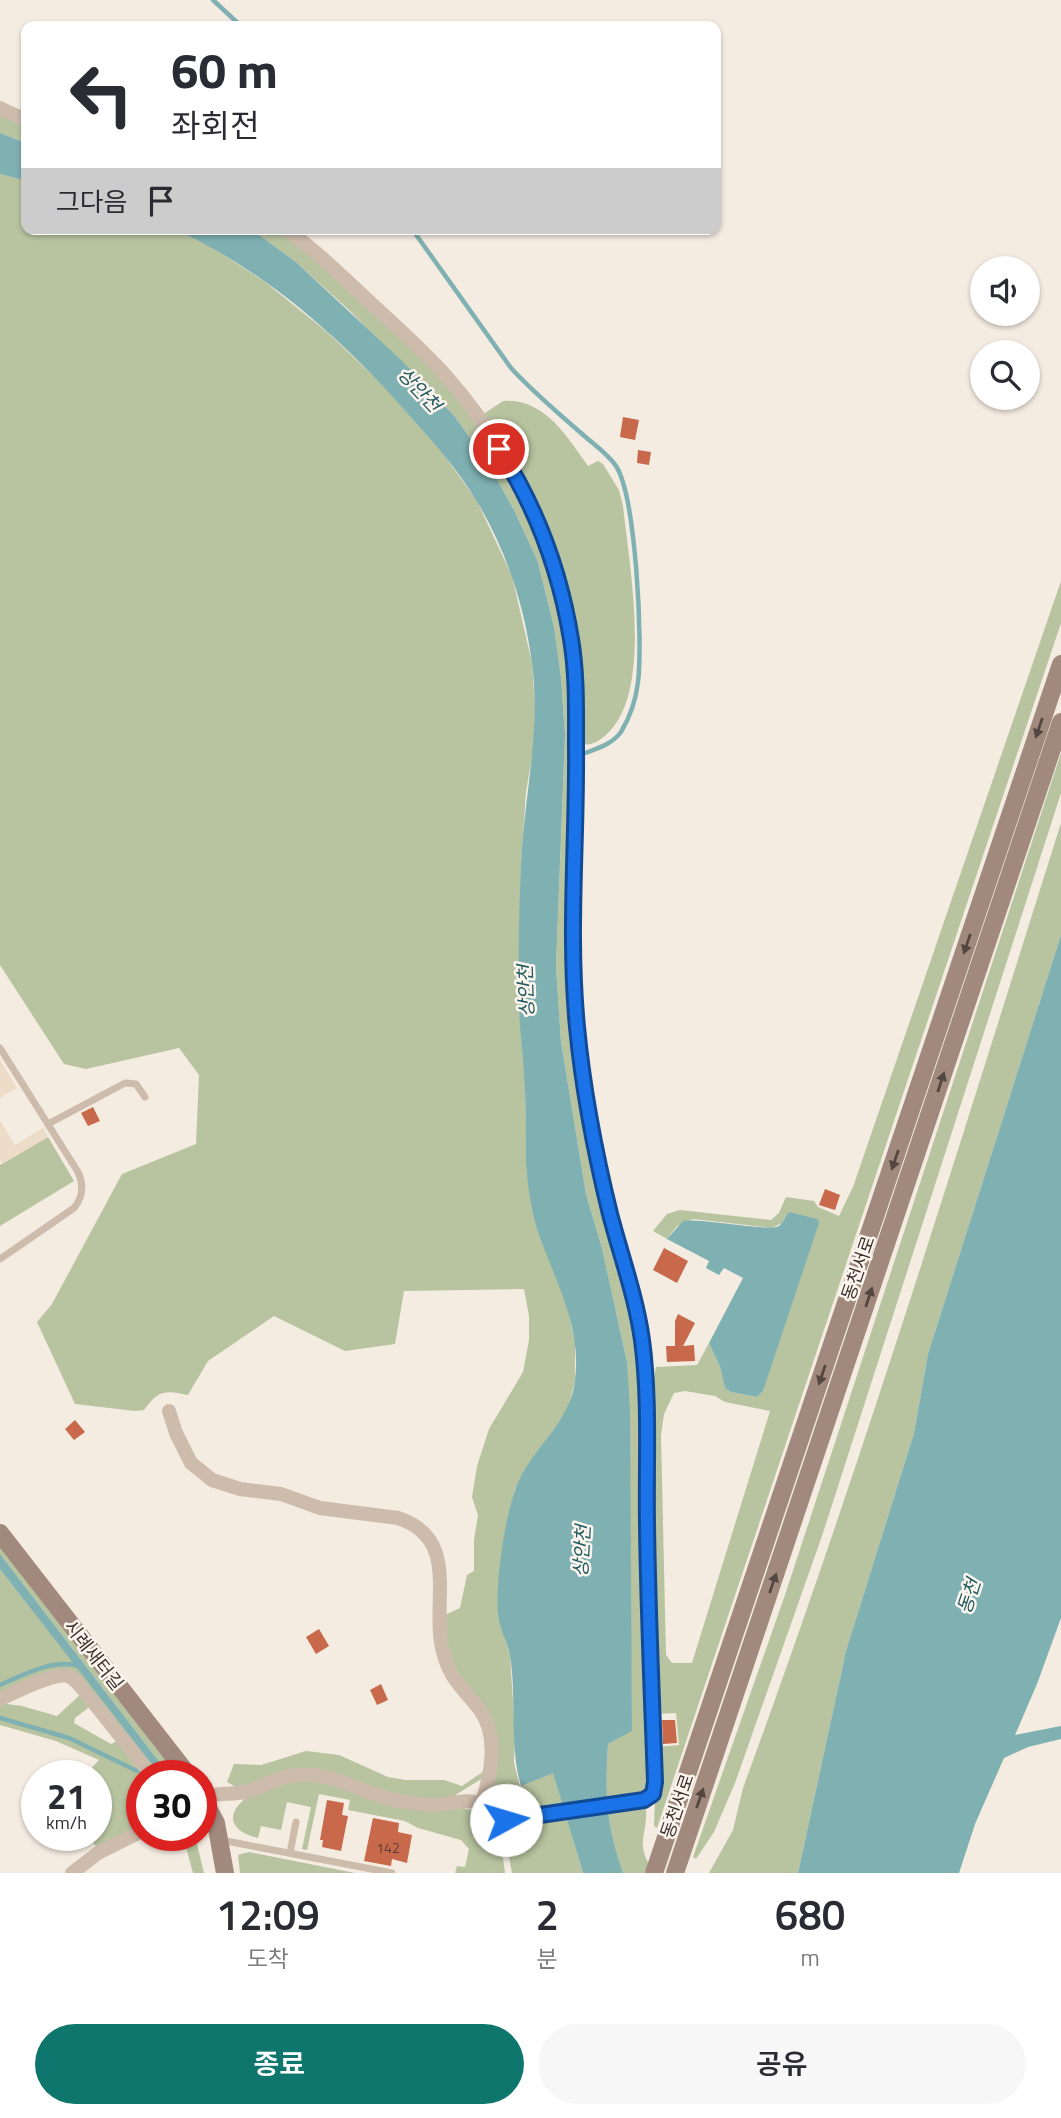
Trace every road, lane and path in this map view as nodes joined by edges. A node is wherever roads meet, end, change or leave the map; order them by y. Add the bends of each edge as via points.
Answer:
1 (0, 108) edge
2 (21, 118) edge
3 (294, 235) edge
4 (1061, 664) edge
5 (1061, 722) edge
6 (0, 1048) edge
7 (145, 1097) dead end
8 (48, 1124) junction
9 (0, 1259) edge
10 (169, 1410) dead end
11 (0, 1533) edge
12 (0, 1699) edge
13 (139, 1760) edge
14 (176, 1760) edge
15 (217, 1793) edge
16 (482, 1803) junction
17 (296, 1822) dead end
18 (217, 1828) edge
19 (126, 1839) edge
20 (220, 1839) junction
21 (290, 1853) junction
22 (677, 1868) edge
23 (72, 1873) edge
24 (225, 1873) edge
25 (392, 1873) edge
26 (654, 1873) edge

1 - 2 street
3 - 16 street via 422,351 475,415 530,503 551,556 571,638 578,717 573,945 578,1030 594,1142 633,1294 645,1367 655,1782 653,1794 644,1800 516,1821 502,1819
4 -> 26 main road, 동천서로
22 -> 5 main road, 동천서로
6 - 8 lane
7 - 8 lane via 136,1084 125,1083
8 - 9 lane via 81,1178 80,1199 70,1211
10 - 16 street via 191,1462 212,1480 281,1494 320,1508 398,1518 426,1533 433,1542 439,1570 440,1639 447,1664 481,1712 488,1730 492,1763
11 - 14 main road, 시례새터길
12 - 13 street via 54,1677 71,1678
15 - 16 street via 249,1791 290,1775 308,1774 403,1802
17 - 21 lane
18 - 20 main road
19 - 23 street
20 - 21 lane
20 - 24 main road
21 - 25 lane

